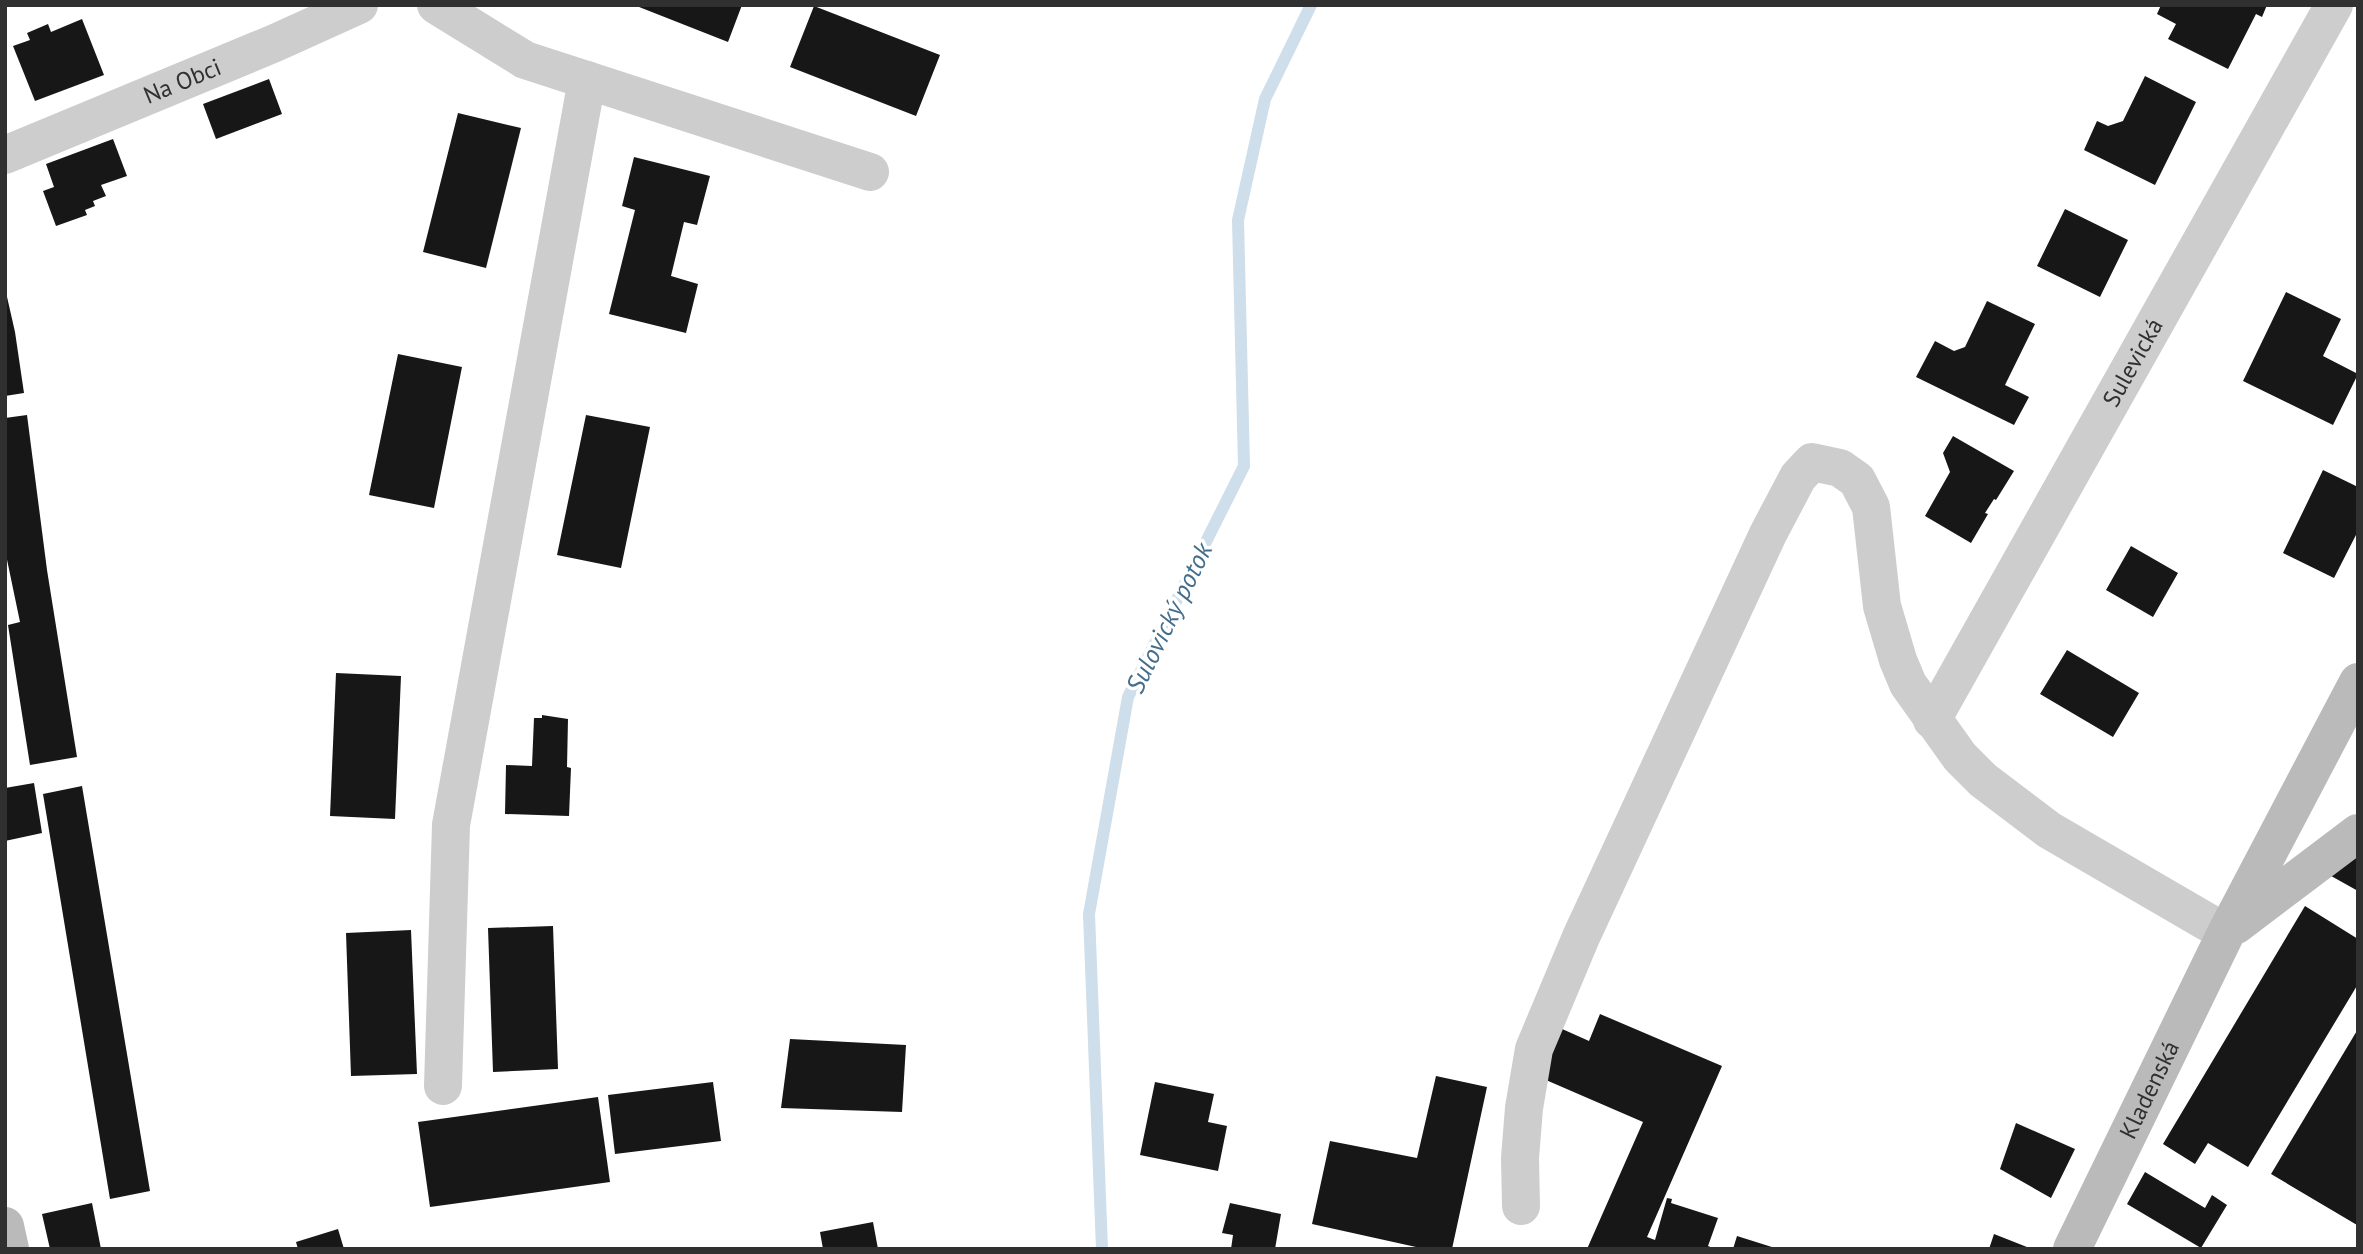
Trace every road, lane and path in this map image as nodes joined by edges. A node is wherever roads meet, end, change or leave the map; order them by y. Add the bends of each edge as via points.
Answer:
1 (359, 5) edge
2 (436, 5) edge
3 (2334, 5) edge
4 (587, 80) junction
5 (5, 155) edge
6 (870, 172) dead end
7 (2358, 682) edge
8 (1932, 719) junction
9 (2358, 833) edge
10 (2226, 933) junction
11 (443, 1086) dead end
12 (1521, 1206) dead end
13 (5, 1226) edge
14 (10, 1249) edge
15 (2072, 1249) edge

1 - 5 street, Na Obci
2 - 4 street via 525,60
3 - 8 street, Sulevická
4 - 6 street
4 - 11 street via 452,825
7 - 10 street, Kladenská
8 - 10 street via 1983,780 2049,830
8 - 12 street via 1908,684 1882,606 1871,507 1857,480 1840,468 1812,462 1798,477 1768,534 1581,937 1534,1049 1524,1108
9 - 10 street, Kladenská
10 - 15 street, Kladenská
13 - 14 street

